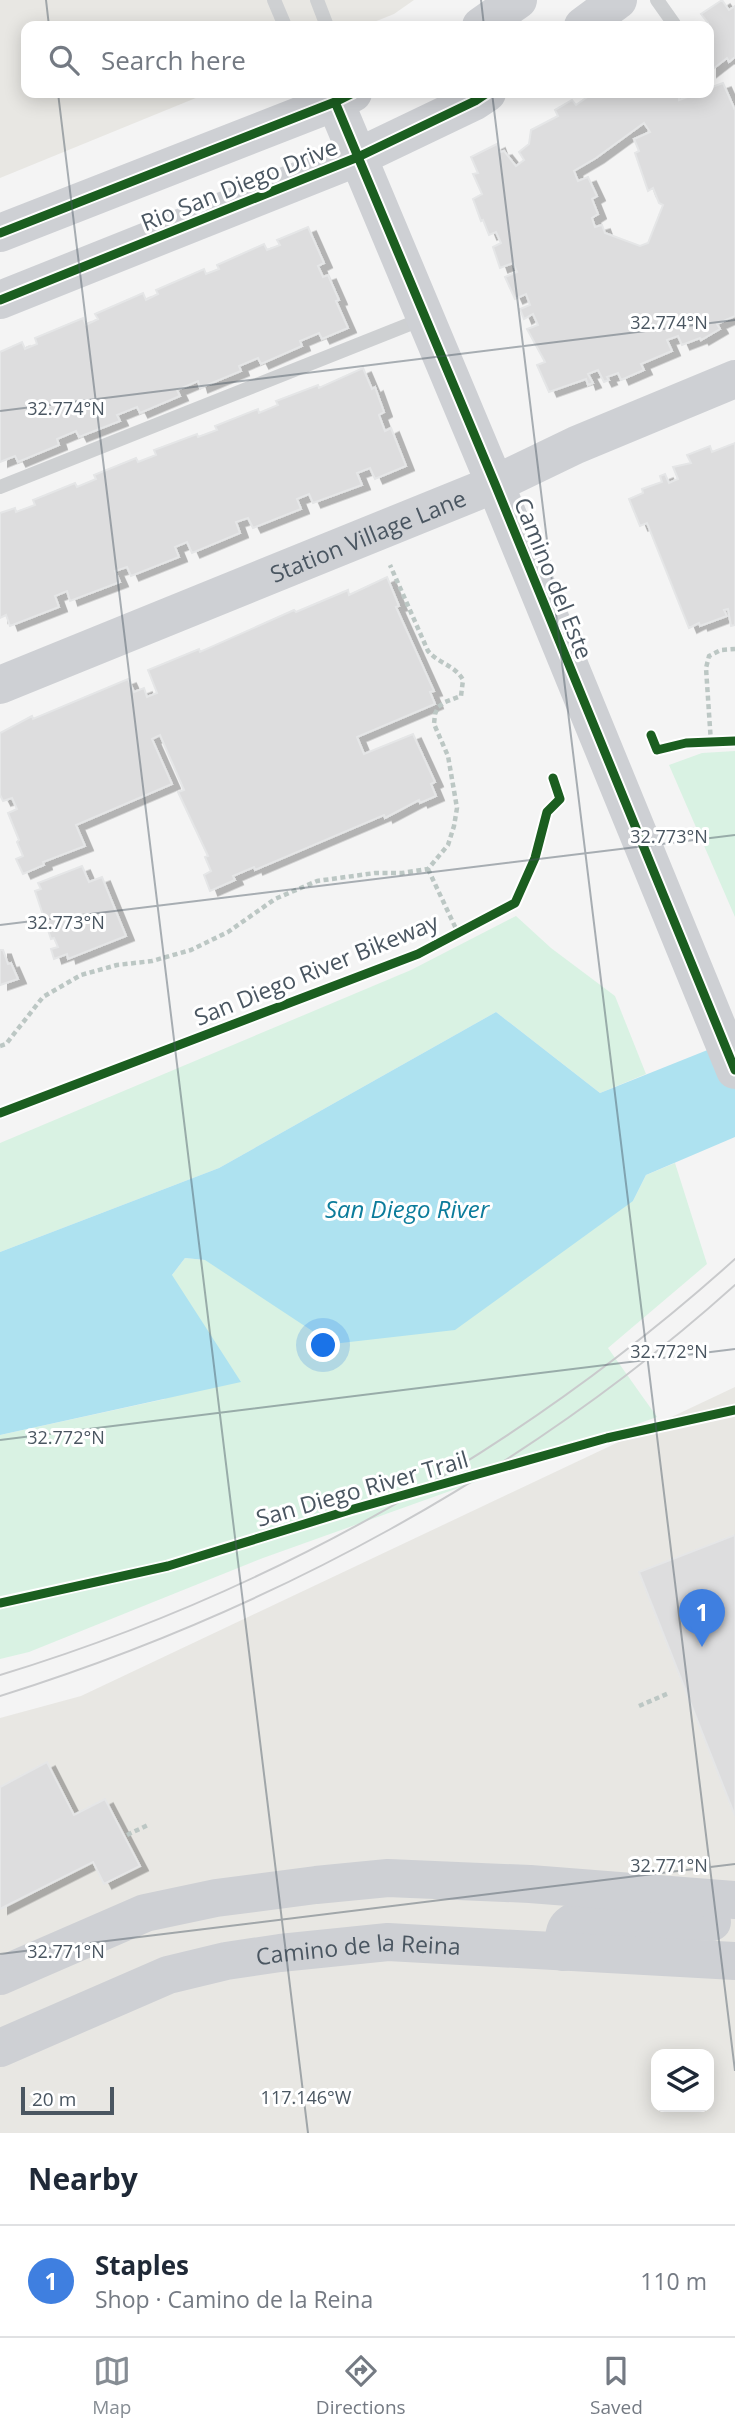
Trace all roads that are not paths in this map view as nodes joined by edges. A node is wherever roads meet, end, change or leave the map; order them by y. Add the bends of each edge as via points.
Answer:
1 (274, 0) edge
2 (317, 0) edge
3 (518, 0) edge
4 (618, 0) edge
5 (657, 0) edge
6 (283, 21) edge
7 (325, 21) edge
8 (488, 21) edge
9 (590, 21) edge
10 (672, 21) edge
11 (331, 98) edge
12 (339, 98) edge
13 (480, 98) edge
14 (358, 157) junction
15 (0, 233) edge
16 (0, 300) edge
17 (426, 318) junction
18 (735, 379) edge
19 (495, 484) junction
20 (0, 487) edge
21 (0, 685) edge
22 (735, 1070) edge
23 (735, 1900) edge
24 (735, 1919) edge
25 (563, 1952) junction
26 (735, 1962) edge
27 (0, 1976) edge
28 (0, 2048) edge

1 - 6 lane
2 - 7 lane
3 - 8 main road
4 - 9 main road
5 - 10 lane
11 - 15 main road, Rio San Diego Drive
12 - 14 main road, Camino del Este
13 - 14 main road, Rio San Diego Drive
14 - 16 main road, Rio San Diego Drive
14 - 17 main road, Camino del Este
17 - 19 main road, Camino del Este
17 - 20 lane
18 - 19 main road, Station Village Lane
19 - 21 main road, Station Village Lane
19 - 22 main road, Camino del Este
23 - 27 main road via 388,1878 316,1885 145,1913
24 - 25 main road via 581,1919 564,1930
25 - 26 main road, Camino de la Reina
25 - 28 main road, Camino de la Reina via 388,1942 226,1961 168,1975

